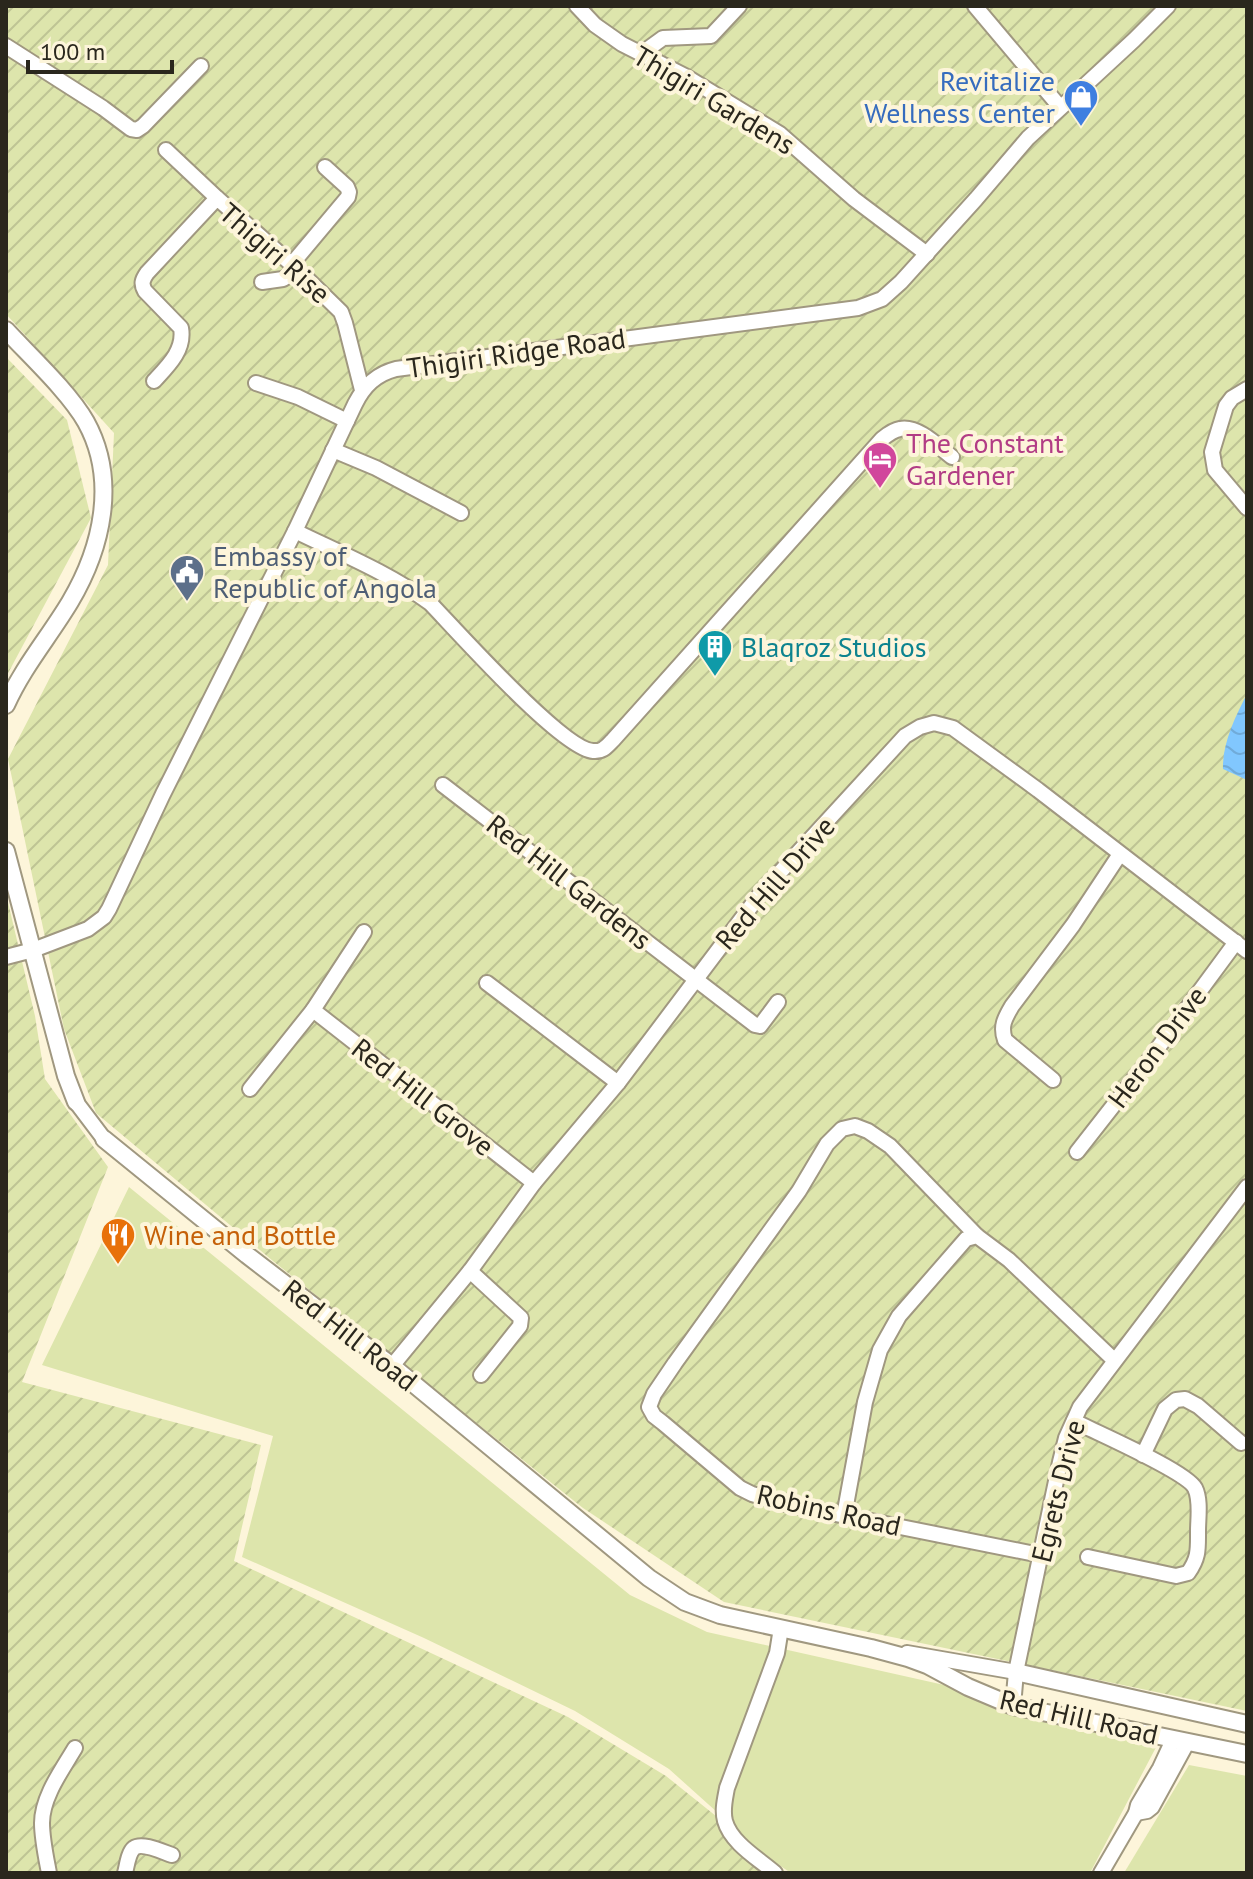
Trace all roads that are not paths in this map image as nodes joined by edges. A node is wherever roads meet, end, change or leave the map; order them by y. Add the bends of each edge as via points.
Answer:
1 (577, 6) edge
2 (739, 6) edge
3 (975, 6) edge
4 (1168, 6) edge
5 (6, 46) edge
6 (641, 54) junction
7 (201, 66) dead end
8 (1060, 107) junction
9 (166, 150) dead end
10 (325, 167) dead end
11 (217, 198) junction
12 (927, 254) junction
13 (294, 267) junction
14 (262, 282) dead end
15 (6, 330) edge
16 (154, 381) dead end
17 (256, 383) dead end
18 (1247, 389) edge
19 (362, 390) junction
20 (347, 421) junction
21 (333, 450) junction
22 (952, 457) dead end
23 (1247, 508) edge
24 (461, 513) dead end
25 (295, 531) junction
26 (6, 705) edge
27 (443, 785) dead end
28 (6, 851) edge
29 (1120, 854) junction
30 (364, 932) dead end
31 (1241, 947) edge
32 (33, 950) junction
33 (6, 957) edge
34 (695, 979) junction
35 (487, 983) dead end
36 (778, 1002) dead end
37 (313, 1010) junction
38 (1053, 1080) dead end
39 (618, 1083) junction
40 (250, 1089) dead end
41 (76, 1102) joint
42 (104, 1139) joint
43 (1077, 1152) dead end
44 (534, 1183) junction
45 (1246, 1191) edge
46 (977, 1236) junction
47 (470, 1271) junction
48 (1114, 1360) junction
49 (392, 1366) junction
50 (481, 1375) dead end
51 (1074, 1421) junction
52 (1241, 1443) dead end
53 (1143, 1455) junction
54 (844, 1516) junction
55 (1040, 1555) junction
56 (1088, 1557) dead end
57 (781, 1628) junction
58 (871, 1648) junction
59 (1016, 1672) junction
60 (1013, 1706) junction
61 (1247, 1724) edge
62 (1180, 1741) junction
63 (75, 1748) dead end
64 (1247, 1754) edge
65 (172, 1855) dead end
66 (49, 1873) edge
67 (125, 1873) edge
68 (775, 1873) edge
69 (1101, 1873) edge

1 - 6 street, Thigiri Gardens via 595,25
2 - 6 street via 711,36 663,38
3 - 8 street
4 - 8 street, Thigiri Ridge Road
5 - 7 street via 137,130
6 - 12 street, Thigiri Gardens via 780,134
8 - 12 street, Thigiri Ridge Road
9 - 11 street
10 - 13 street via 347,187 348,197
11 - 13 street, Thigiri Rise
11 - 16 street, Thigiri Rise via 143,277 145,291 183,335 174,360
12 - 19 street, Thigiri Ridge Road via 882,299 858,308 396,369 375,377
13 - 14 street via 283,279
13 - 19 street, Thigiri Rise via 341,312
15 - 26 main road via 85,420 96,442 103,504 96,547 81,583
17 - 20 street
18 - 23 street via 1226,406 1212,452 1215,470
19 - 20 street
20 - 21 street
21 - 24 street
21 - 25 street
22 - 25 street via 914,430 902,428 882,439 598,751 580,748 562,736 430,603
25 - 32 street via 104,917 88,929
27 - 34 street, Red Hill Gardens
28 - 32 main road, Red Hill Road
29 - 31 street, Red Hill Drive
29 - 34 street, Red Hill Drive via 953,728 928,724 905,736 881,761 761,893
29 - 38 street via 1004,1021 1005,1040
30 - 37 street
31 - 43 street, Heron Drive
32 - 33 street
32 - 41 main road, Red Hill Road
34 - 36 street, Red Hill Gardens via 755,1025 760,1026
34 - 39 street, Red Hill Drive
35 - 39 street
37 - 40 street
37 - 44 street, Red Hill Grove
39 - 44 street, Red Hill Drive
41 - 42 street, Red Hill Road
42 - 49 main road, Red Hill Road
44 - 47 street, Red Hill Drive
45 - 48 street, Egrets Drive
46 - 48 street
46 - 54 street via 966,1239 899,1316 880,1350
46 - 54 street, Robins Road via 890,1146 855,1126 842,1129 654,1394 649,1407 654,1416 740,1488 775,1502
47 - 49 street, Red Hill Drive
47 - 50 street via 522,1321
48 - 51 street, Egrets Drive
49 - 57 main road, Red Hill Road via 669,1592 720,1615
51 - 53 street
51 - 55 street, Egrets Drive
52 - 53 street via 1198,1406 1176,1400 1165,1409
53 - 56 street via 1189,1480 1196,1490 1193,1565 1188,1573 1176,1576
54 - 55 street, Robins Road
55 - 59 street, Egrets Drive
57 - 58 main road, Red Hill Road
57 - 68 street via 724,1808 734,1838
58 - 59 street, Red Hill Road
58 - 60 main road, Red Hill Road via 927,1665
59 - 60 street, Egrets Drive
59 - 61 main road, Red Hill Road
60 - 62 main road, Red Hill Road
62 - 64 main road, Red Hill Road
62 - 69 street via 1152,1807 1136,1813
63 - 66 street via 43,1808
65 - 67 street via 136,1847

